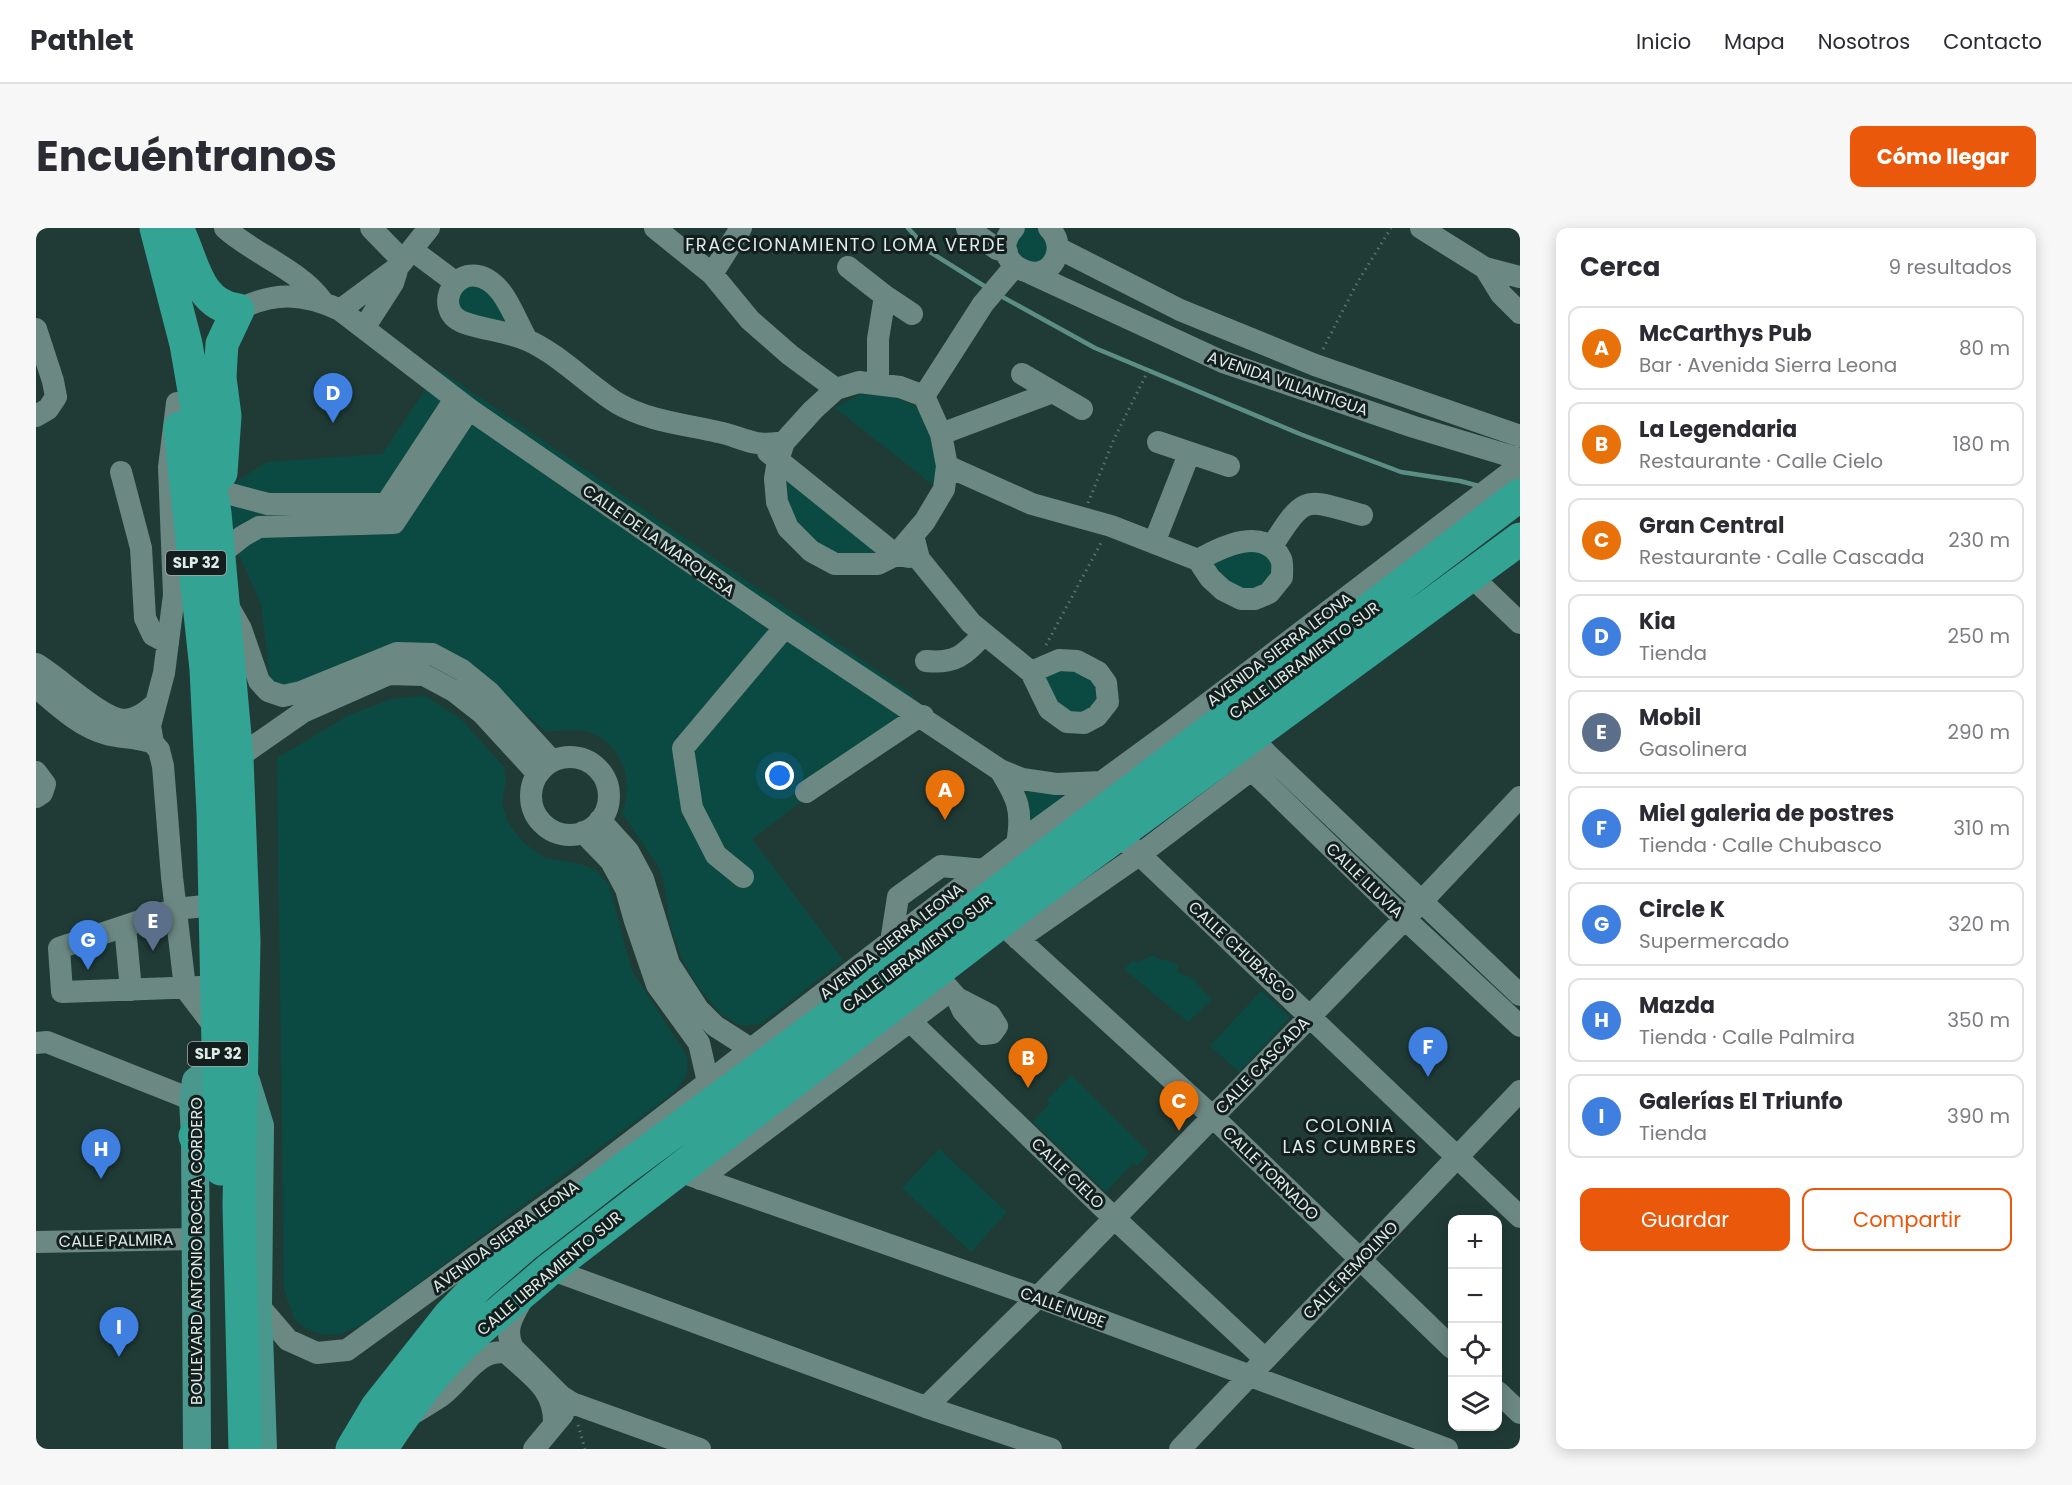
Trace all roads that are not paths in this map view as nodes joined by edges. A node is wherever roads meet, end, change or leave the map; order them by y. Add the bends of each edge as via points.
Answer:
1 (134, 228) edge
2 (156, 228) edge
3 (177, 228) edge
4 (225, 228) edge
5 (353, 228) edge
6 (358, 228) edge
7 (371, 228) edge
8 (429, 228) edge
9 (655, 228) edge
10 (741, 228) edge
11 (967, 228) edge
12 (1014, 228) edge
13 (1421, 228) edge
14 (1053, 238) edge
15 (404, 259) junction
16 (848, 267) dead end
17 (1013, 267) junction
18 (1485, 268) junction
19 (712, 274) junction
20 (1520, 277) edge
21 (455, 282) junction
22 (885, 296) junction
23 (332, 306) junction
24 (238, 310) junction
25 (1520, 313) edge
26 (912, 314) dead end
27 (364, 328) junction
28 (36, 330) edge
29 (527, 340) junction
30 (1022, 374) dead end
31 (878, 383) junction
32 (836, 389) junction
33 (1053, 393) junction
34 (924, 396) junction
35 (177, 403) junction
36 (462, 404) junction
37 (1426, 404) junction
38 (1082, 409) dead end
39 (36, 416) edge
40 (1414, 427) junction
41 (941, 434) junction
42 (1520, 436) edge
43 (1158, 442) dead end
44 (781, 451) junction
45 (1189, 454) junction
46 (1520, 459) edge
47 (1520, 465) edge
48 (947, 466) junction
49 (1229, 466) dead end
50 (121, 472) dead end
51 (1511, 487) edge
52 (217, 502) junction
53 (1362, 515) dead end
54 (913, 535) junction
55 (1518, 540) edge
56 (1154, 543) junction
57 (1272, 546) junction
58 (220, 554) junction
59 (896, 555) junction
60 (919, 559) junction
61 (1198, 560) junction
62 (1380, 572) junction
63 (1471, 576) junction
64 (224, 600) junction
65 (1520, 623) edge
66 (786, 627) junction
67 (1340, 632) junction
68 (984, 634) junction
69 (168, 643) junction
70 (926, 661) dead end
71 (36, 664) edge
72 (1031, 672) road end
73 (36, 687) edge
74 (1262, 692) junction
75 (154, 705) junction
76 (923, 716) junction
77 (1174, 729) junction
78 (153, 743) junction
79 (1242, 743) junction
80 (237, 758) junction
81 (545, 768) junction
82 (1000, 770) junction
83 (36, 772) edge
84 (1102, 782) junction
85 (806, 792) dead end
86 (36, 797) edge
87 (1520, 797) edge
88 (592, 826) junction
89 (1017, 844) junction
90 (1129, 845) junction
91 (985, 870) junction
92 (743, 877) dead end
93 (1422, 901) junction
94 (214, 904) junction
95 (176, 909) junction
96 (1405, 919) junction
97 (1000, 922) junction
98 (124, 926) junction
99 (930, 971) junction
100 (200, 987) junction
101 (131, 990) junction
102 (1520, 995) edge
103 (892, 1004) junction
104 (1311, 1016) junction
105 (1520, 1026) edge
106 (36, 1043) edge
107 (751, 1049) junction
108 (230, 1067) junction
109 (708, 1082) junction
110 (1520, 1091) edge
111 (206, 1101) junction
112 (1212, 1116) junction
113 (195, 1136) junction
114 (1457, 1158) junction
115 (221, 1169) junction
116 (621, 1171) junction
117 (688, 1174) junction
118 (584, 1178) junction
119 (230, 1204) junction
120 (1520, 1217) edge
121 (1114, 1218) junction
122 (195, 1239) junction
123 (36, 1242) edge
124 (1360, 1259) junction
125 (539, 1279) junction
126 (1038, 1297) junction
127 (258, 1305) junction
128 (1448, 1344) edge
129 (510, 1350) junction
130 (1265, 1359) junction
131 (1248, 1375) junction
132 (1502, 1397) edge
133 (572, 1403) junction
134 (926, 1407) junction
135 (1520, 1413) edge
136 (554, 1424) junction
137 (389, 1436) edge
138 (197, 1449) edge
139 (222, 1449) edge
140 (245, 1449) edge
141 (263, 1449) edge
142 (352, 1449) edge
143 (534, 1449) edge
144 (700, 1449) edge
145 (1050, 1449) edge
146 (1180, 1449) edge
147 (1447, 1449) edge

1 - 35 highway, SLP 32
2 - 52 highway, SLP 32 via 186,344
3 - 24 highway via 205,292 221,306
4 - 23 street, CALLE DE LA MARQUESA via 302,280
5 - 6 street
7 - 15 street
8 - 15 street
9 - 19 street
10 - 19 street
11 - 17 street, AVENIDA VILLANTIGUA via 997,249
12 - 17 street via 1008,238
13 - 18 street
14 - 17 street via 1052,263 1038,272
14 - 37 street, AVENIDA VILLANTIGUA via 1180,310 1315,365
15 - 21 street
15 - 23 street
15 - 27 street
16 - 22 street
17 - 34 street via 983,304
17 - 40 street, AVENIDA VILLANTIGUA via 1223,362
18 - 20 street
18 - 25 street via 1501,294
19 - 32 street via 750,320
21 - 29 street via 470,274 482,275 501,291
21 - 29 street via 447,303 450,313 471,325
22 - 26 street
22 - 31 street via 878,339
23 - 24 street, CALLE DE LA MARQUESA via 283,296 265,298
23 - 27 street, CALLE DE LA MARQUESA
24 - 52 highway via 222,344 224,457
27 - 36 street, CALLE DE LA MARQUESA
28 - 39 street via 56,397 48,409
29 - 44 street via 617,403 657,420 720,432
30 - 33 street
31 - 32 street via 860,382
31 - 34 street
32 - 44 street via 813,410
33 - 38 street
33 - 41 street
34 - 41 street
35 - 69 street via 169,467 174,595
35 - 94 highway, SLP 32 via 206,669
36 - 52 street via 386,504
36 - 58 street via 394,523 259,527
36 - 66 street, CALLE DE LA MARQUESA
37 - 40 street via 1426,418
37 - 42 street, AVENIDA VILLANTIGUA
40 - 46 street, AVENIDA VILLANTIGUA
41 - 48 street
43 - 45 street
44 - 59 street
44 - 59 street via 775,479 777,502 788,528 811,551 835,564 878,564
45 - 49 street
45 - 56 street
47 - 51 street, AVENIDA SIERRA LEONA
48 - 54 street via 944,489
48 - 56 street via 1032,504 1111,526
50 - 69 street via 141,548 145,618 153,635
51 - 62 street, AVENIDA SIERRA LEONA via 1462,510
51 - 67 highway, CALLE LIBRAMIENTO SUR
52 - 58 highway, SLP 32
53 - 57 street via 1315,502 1305,504
54 - 59 street
54 - 60 street
55 - 63 highway, CALLE LIBRAMIENTO SUR
56 - 61 street
57 - 61 street via 1253,540 1238,542
57 - 61 street via 1282,560 1282,577 1269,593 1256,599 1241,599 1223,590
58 - 64 highway, SLP 32
59 - 60 street
60 - 68 street
62 - 67 highway
62 - 77 street, AVENIDA SIERRA LEONA
63 - 65 street
63 - 79 highway, CALLE LIBRAMIENTO SUR
64 - 80 highway, SLP 32
64 - 81 street via 241,629 259,681 268,691 283,696 301,692 397,653 432,654 462,670 489,692
66 - 76 street, CALLE DE LA MARQUESA
66 - 92 street via 683,748 692,808 716,855
67 - 74 highway, CALLE LIBRAMIENTO SUR
68 - 70 street via 962,657 942,663
68 - 72 street
69 - 75 street
71 - 75 street via 99,710 118,719 145,714
73 - 78 street via 95,730
74 - 77 highway
74 - 79 highway, CALLE LIBRAMIENTO SUR
75 - 78 street via 150,726
76 - 82 street, CALLE DE LA MARQUESA
76 - 85 street
77 - 84 street, AVENIDA SIERRA LEONA
78 - 95 street via 161,757
79 - 90 highway, CALLE LIBRAMIENTO SUR
79 - 93 street, CALLE LLUVIA
79 - 96 street, CALLE LLUVIA
79 - 97 highway, CALLE LIBRAMIENTO SUR
80 - 81 street via 303,712 389,674 424,675 454,691
80 - 108 highway, SLP 32 via 244,941
81 - 88 street via 533,783 532,802 540,819 564,834
81 - 88 street via 561,758 580,758 603,775 608,791 607,808
82 - 84 street, CALLE DE LA MARQUESA via 1022,779 1056,784
82 - 89 street, CALLE DE LA MARQUESA via 1020,809
83 - 86 street via 45,784
84 - 89 street, AVENIDA SIERRA LEONA
87 - 93 street, CALLE CASCADA
88 - 107 street via 628,851 643,879 669,964 698,1009 715,1026
88 - 109 street via 626,889 657,985 699,1043
89 - 91 street, AVENIDA SIERRA LEONA
90 - 97 highway, CALLE LIBRAMIENTO SUR via 1033,897
90 - 104 street, CALLE CHUBASCO
91 - 99 street, AVENIDA SIERRA LEONA
91 - 99 street via 941,866 898,897
93 - 96 street, CALLE CASCADA
93 - 102 street, CALLE LLUVIA
94 - 95 street
94 - 100 highway, SLP 32
95 - 98 street
95 - 100 street
96 - 104 street, CALLE CASCADA
96 - 105 street, CALLE LLUVIA
97 - 99 highway, CALLE LIBRAMIENTO SUR
97 - 112 street, CALLE TORNADO
98 - 101 street
98 - 101 street via 59,948 62,992
99 - 103 highway, CALLE LIBRAMIENTO SUR
99 - 103 street
99 - 107 street, AVENIDA SIERRA LEONA
100 - 101 street
100 - 108 highway, SLP 32
103 - 116 highway, CALLE LIBRAMIENTO SUR
103 - 117 highway, CALLE LIBRAMIENTO SUR via 799,1091
103 - 121 street, CALLE CIELO
104 - 112 street, CALLE CASCADA
104 - 114 street, CALLE CHUBASCO
106 - 111 street via 47,1042
107 - 109 street, AVENIDA SIERRA LEONA
108 - 111 highway, SLP 32
108 - 119 highway, SLP 32
108 - 127 main road via 260,1126
109 - 118 street, AVENIDA SIERRA LEONA
110 - 114 street, CALLE REMOLINO
111 - 113 main road, BOULEVARD ANTONIO ROCHA CORDERO
111 - 115 highway, SLP 32
112 - 121 street, CALLE CASCADA
112 - 124 street, CALLE TORNADO
113 - 115 highway
113 - 122 main road, BOULEVARD ANTONIO ROCHA CORDERO
114 - 120 street, CALLE CHUBASCO
114 - 124 street, CALLE REMOLINO
115 - 119 highway, SLP 32
116 - 118 highway
116 - 142 highway, CALLE LIBRAMIENTO SUR via 478,1286 449,1316 377,1407
117 - 125 highway, CALLE LIBRAMIENTO SUR
117 - 126 street, CALLE NUBE
118 - 127 street, AVENIDA SIERRA LEONA via 347,1350 317,1353 288,1340
119 - 139 highway, SLP 32
119 - 140 highway, SLP 32
121 - 126 street, CALLE CASCADA
121 - 130 street, CALLE CIELO
122 - 123 street, CALLE PALMIRA
122 - 138 main road, BOULEVARD ANTONIO ROCHA CORDERO
124 - 128 street, CALLE TORNADO
124 - 130 street, CALLE REMOLINO
125 - 129 street via 510,1324
125 - 134 street
125 - 137 highway, CALLE LIBRAMIENTO SUR via 433,1377
126 - 131 street, CALLE NUBE
126 - 134 street, CALLE CASCADA
127 - 141 main road
129 - 133 street
129 - 136 street via 546,1391 553,1404
129 - 137 street via 484,1356
130 - 131 street, CALLE REMOLINO
131 - 146 street, CALLE REMOLINO
131 - 147 street, CALLE NUBE
132 - 135 street
133 - 136 street
133 - 144 street
134 - 145 street
136 - 143 street

